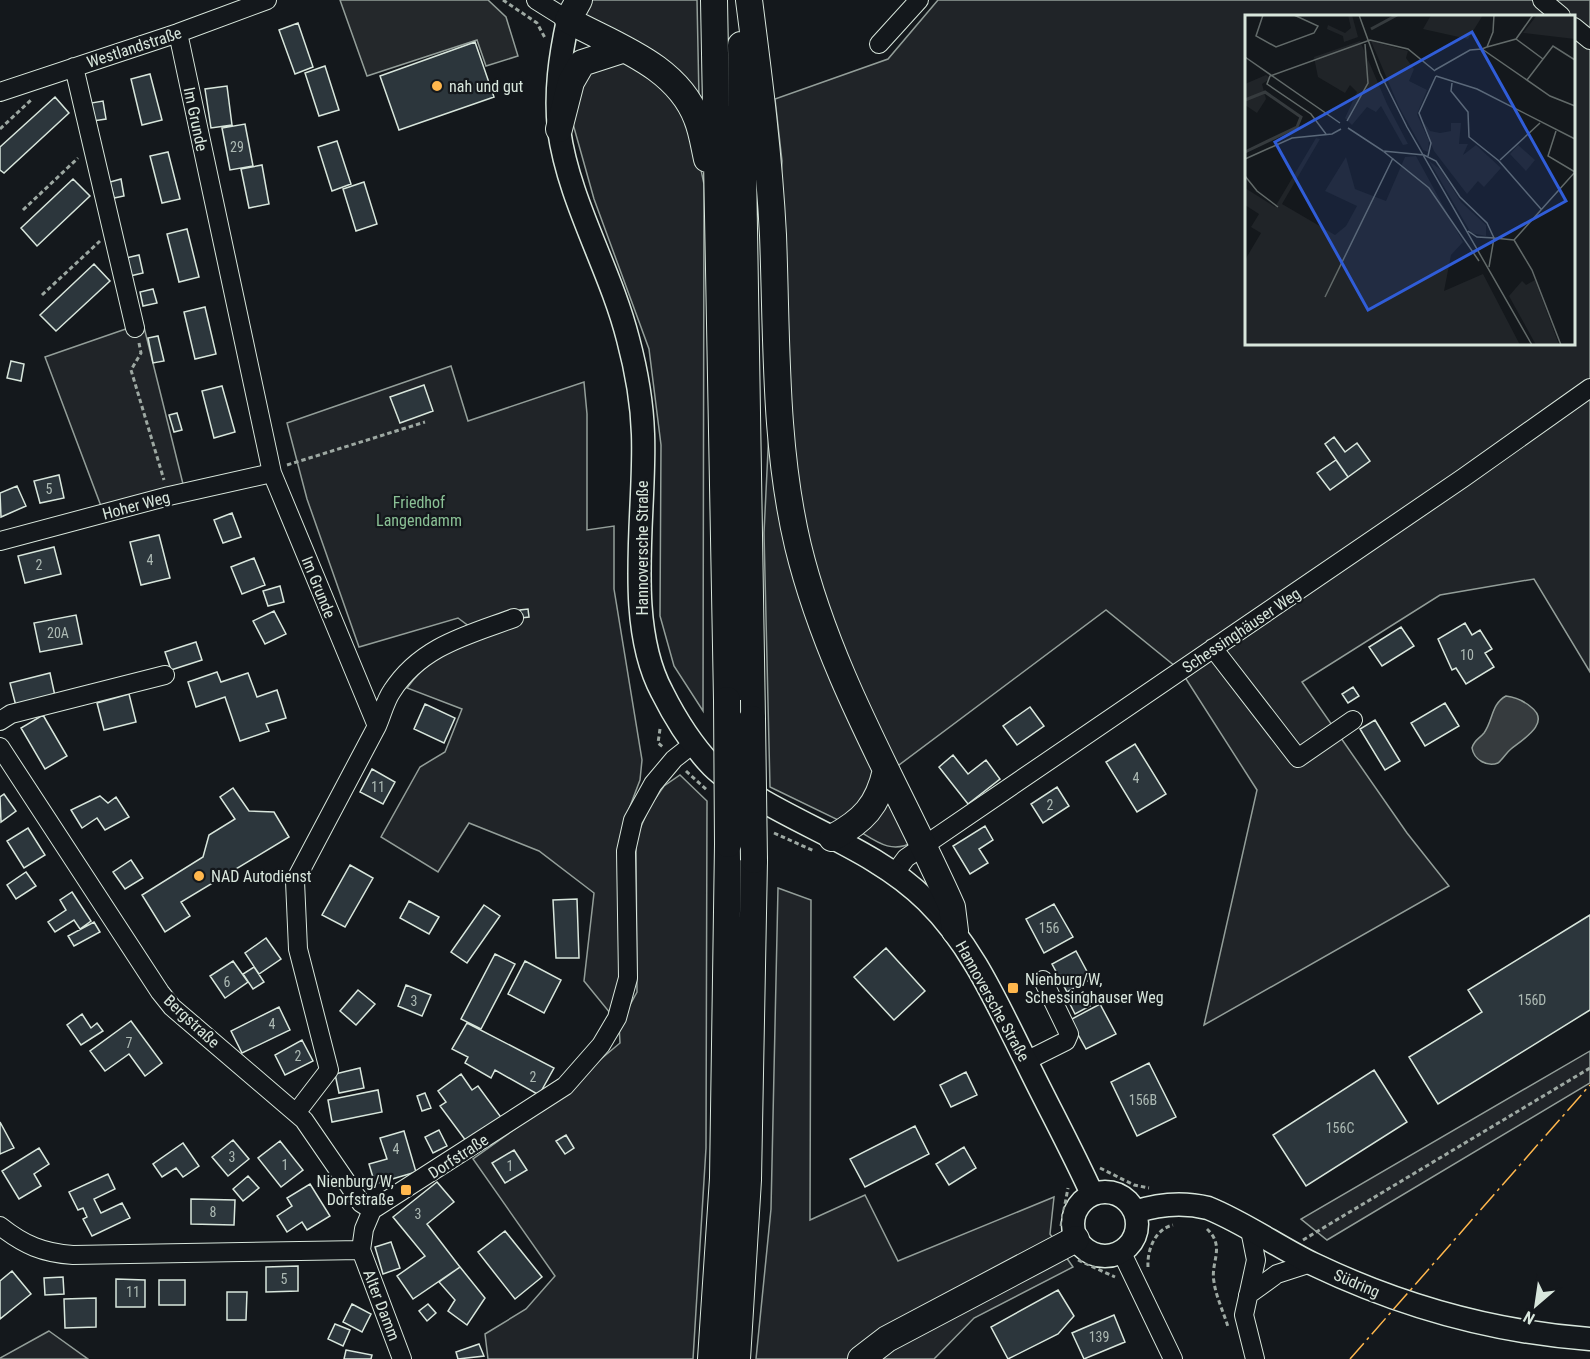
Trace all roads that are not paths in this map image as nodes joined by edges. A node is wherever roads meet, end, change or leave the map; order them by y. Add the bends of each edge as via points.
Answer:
1 (267, 0) edge
2 (536, 0) edge
3 (714, 0) edge
4 (740, 0) edge
5 (749, 0) edge
6 (919, 0) edge
7 (1542, 0) edge
8 (573, 10) edge
9 (1561, 15) edge
10 (1575, 28) edge
11 (178, 33) junction
12 (1590, 40) edge
13 (879, 44) dead end
14 (622, 50) junction
15 (74, 67) junction
16 (0, 92) edge
17 (559, 129) junction
18 (718, 212) junction
19 (135, 328) road end
20 (1590, 388) edge
21 (272, 472) junction
22 (0, 541) edge
23 (514, 618) dead end
24 (1213, 648) junction
25 (165, 675) dead end
26 (1353, 720) dead end
27 (0, 721) edge
28 (377, 726) junction
29 (693, 744) junction
30 (0, 747) edge
31 (886, 770) junction
32 (832, 838) junction
33 (925, 847) junction
34 (894, 874) junction
35 (955, 931) junction
36 (1044, 980) dead end
37 (1026, 1061) junction
38 (296, 1113) junction
39 (1092, 1194) junction
40 (372, 1210) junction
41 (1135, 1212) junction
42 (0, 1226) edge
43 (1251, 1230) junction
44 (1070, 1242) junction
45 (361, 1250) junction
46 (1122, 1253) junction
47 (1311, 1263) junction
48 (1248, 1295) junction
49 (1590, 1339) edge
50 (402, 1359) edge
51 (711, 1359) edge
52 (737, 1359) edge
53 (861, 1359) edge
54 (1173, 1359) edge
55 (1255, 1359) edge

1 - 11 street, Westlandstraße
2 - 8 street
3 - 18 highway
4 - 52 highway, bridge via 754,860 748,1180
5 - 31 highway via 766,130 777,383 794,523 814,604 836,663
6 - 13 street
7 - 9 street
8 - 14 highway
8 - 17 main road, Hannoversche Straße via 557,91
10 - 12 street
11 - 15 street, Westlandstraße
11 - 21 street, Im Grunde
14 - 17 highway via 582,63 571,82
14 - 18 highway via 650,63 686,98 696,117
15 - 16 street, Westlandstraße
15 - 19 street
17 - 29 main road, Hannoversche Straße via 574,185 615,293 638,387 643,433 640,607 646,651 661,691
18 - 51 highway, bridge via 728,844 723,1178
20 - 24 street, Schessinghäuser Weg
21 - 22 street, Hoher Weg
21 - 28 street, Im Grunde
23 - 28 street via 441,644 392,691
24 - 26 street via 1298,758
24 - 33 street, Schessinghäuser Weg
25 - 27 street via 11,714
28 - 38 street via 296,880 298,949 329,1070
29 - 32 main road, Hannoversche Straße via 714,768 743,789
29 - 40 street, Dorfstraße via 653,784 633,820 626,851 628,978 617,1018 601,1045 565,1086
30 - 38 street, Bergstraße via 172,1007
31 - 32 highway via 883,784 858,824
31 - 33 highway
32 - 34 main road, Hannoversche Straße
33 - 34 street, Schessinghäuser Weg via 906,858
33 - 35 highway via 952,907
34 - 35 main road, Hannoversche Straße via 926,899
35 - 37 main road, Hannoversche Straße
36 - 37 street via 1069,1034 1066,1041
37 - 39 main road, Hannoversche Straße
38 - 40 street, Bergstraße via 362,1203
39 - 41 main road via 1112,1192
39 - 44 main road via 1077,1207
40 - 45 street
41 - 43 main road, Südring via 1166,1204 1192,1205 1221,1214
41 - 46 main road via 1137,1231
42 - 45 street via 33,1248 73,1255
43 - 47 main road, Südring
43 - 48 street via 1256,1260
44 - 46 main road via 1099,1256
44 - 53 highway via 887,1340
45 - 50 street, Alter Damm
46 - 54 street
47 - 48 street via 1277,1274
47 - 49 main road, Südring via 1367,1289 1427,1310 1527,1331
48 - 55 street via 1244,1315

